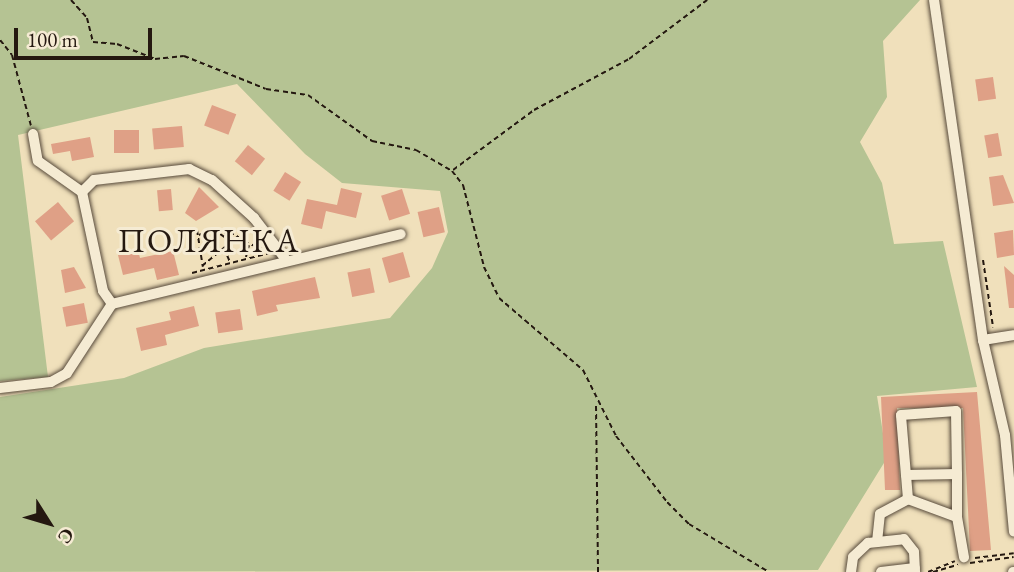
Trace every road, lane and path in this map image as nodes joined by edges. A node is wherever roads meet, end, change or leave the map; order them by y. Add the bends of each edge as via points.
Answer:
1 (71, 0) edge
2 (707, 0) edge
3 (934, 0) edge
4 (0, 40) edge
5 (33, 134) joint
6 (452, 171) junction
7 (82, 192) junction
8 (251, 227) dead end
9 (197, 230) dead end
10 (224, 233) junction
11 (401, 234) dead end
12 (198, 236) junction
13 (234, 236) junction
14 (229, 240) junction
15 (249, 244) junction
16 (223, 247) junction
17 (262, 249) junction
18 (264, 254) junction
19 (246, 259) junction
20 (287, 261) junction
21 (230, 263) junction
22 (203, 268) junction
23 (197, 284) junction
24 (112, 304) junction
25 (1014, 335) edge
26 (983, 340) junction
27 (0, 388) edge
28 (596, 405) junction
29 (957, 474) junction
30 (906, 475) junction
31 (908, 499) junction
32 (957, 517) junction
33 (1014, 532) edge
34 (877, 542) junction
35 (964, 557) dead end
36 (1014, 557) edge
37 (915, 570) edge
38 (598, 572) edge
39 (769, 572) edge
40 (851, 572) edge
41 (881, 572) edge
42 (933, 572) edge

1 - 6 path via 87,18 93,43 117,44 155,59 184,56 266,89 308,94 372,141 416,150
2 - 6 path via 629,59 534,110
3 - 26 street
4 - 5 path via 12,55
5 - 7 street via 38,160
6 - 28 path via 463,185 499,298 583,370
7 - 20 street via 94,180 189,169 212,180 254,218
7 - 24 street via 103,291
8 - 13 path
9 - 12 path
10 - 12 path via 213,229
10 - 13 path
10 - 14 path
11 - 20 street
12 - 22 path
13 - 14 path
13 - 15 path
14 - 16 path
15 - 17 path
15 - 19 path
16 - 21 path
16 - 22 path
17 - 18 path
17 - 18 path via 271,248
18 - 19 path
19 - 21 path
20 - 23 street
21 - 22 path
22 - 23 path via 192,272
23 - 24 street
24 - 27 street via 80,359 51,382
25 - 26 street
26 - 33 street via 1006,435
28 - 38 path
28 - 39 path via 667,502 689,524
29 - 30 street
29 - 30 street via 956,411 901,415
29 - 32 street
30 - 31 street
31 - 32 street
31 - 34 street via 880,514
32 - 35 street
34 - 37 street via 904,539
34 - 40 street via 853,557
36 - 42 path
37 - 41 street

